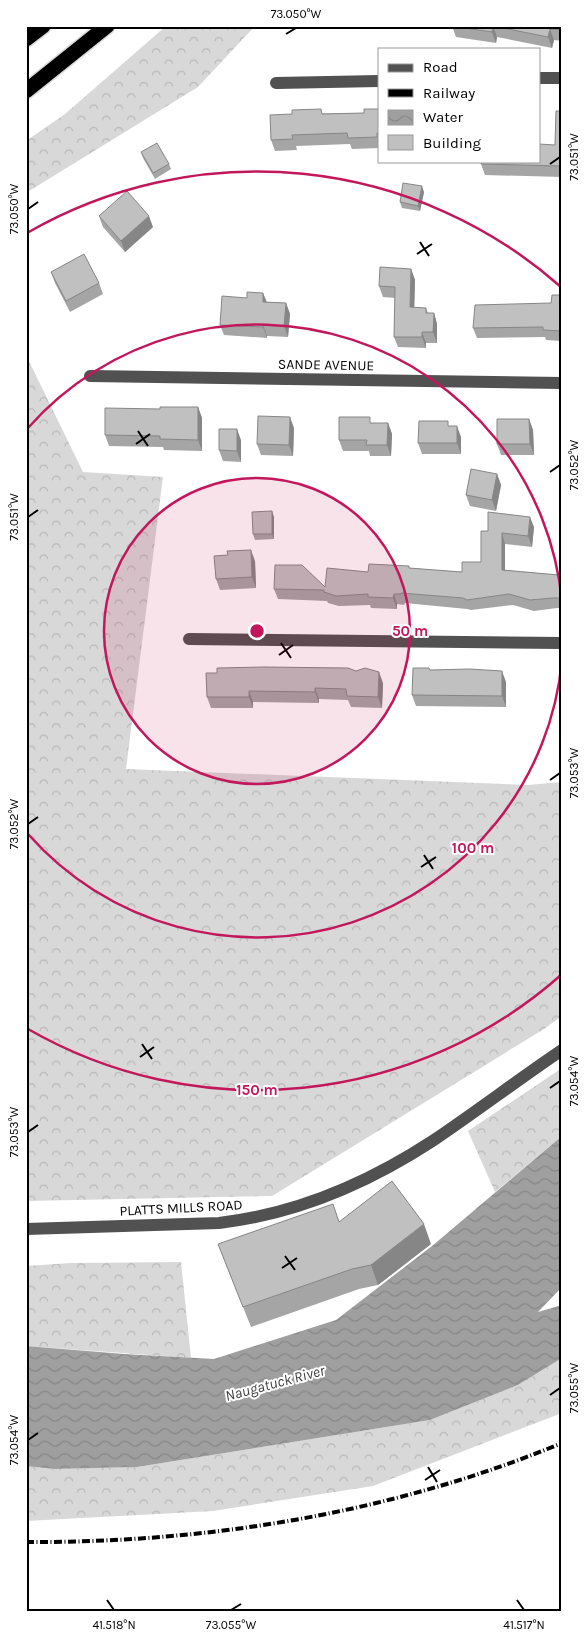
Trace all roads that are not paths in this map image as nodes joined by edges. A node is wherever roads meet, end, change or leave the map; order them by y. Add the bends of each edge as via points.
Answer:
1 (43, 26) edge
2 (107, 26) edge
3 (26, 39) edge
4 (540, 78) edge
5 (562, 78) edge
6 (378, 81) edge
7 (276, 83) dead end
8 (26, 91) edge
9 (90, 376) dead end
10 (562, 383) edge
11 (189, 639) dead end
12 (562, 643) edge
13 (562, 1050) edge
14 (26, 1229) edge

1 - 3 highway
2 - 8 highway
4 - 5 street
6 - 7 street
9 - 10 street, SANDE AVENUE
11 - 12 street
13 - 14 street, PLATTS MILLS ROAD via 405,1157 341,1189 278,1213 219,1223

